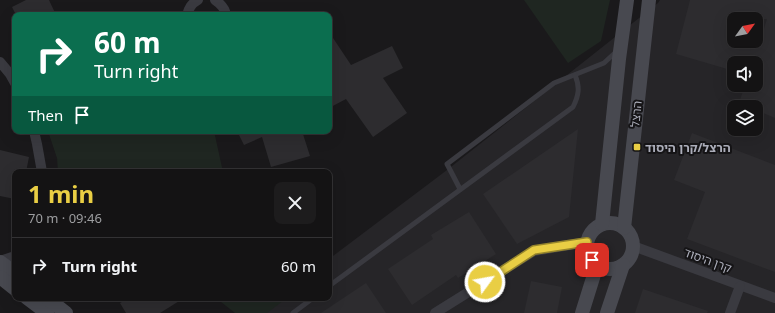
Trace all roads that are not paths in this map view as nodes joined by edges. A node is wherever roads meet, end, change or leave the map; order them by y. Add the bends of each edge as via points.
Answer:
1 (198, 0) edge
2 (216, 0) edge
3 (627, 0) edge
4 (649, 0) edge
5 (188, 12) edge
6 (225, 12) edge
7 (621, 45) junction
8 (0, 62) edge
9 (575, 74) junction
10 (12, 78) edge
11 (35, 134) edge
12 (41, 169) edge
13 (460, 189) junction
14 (602, 224) junction
15 (624, 228) junction
16 (587, 242) junction
17 (633, 246) junction
18 (12, 257) edge
19 (0, 262) edge
20 (597, 265) junction
21 (623, 265) junction
22 (12, 271) edge
23 (0, 277) edge
24 (332, 284) edge
25 (740, 286) junction
26 (12, 287) edge
27 (775, 298) edge
28 (31, 301) edge
29 (51, 301) edge
30 (309, 301) edge
31 (47, 313) edge
32 (66, 313) edge
33 (293, 313) edge
34 (435, 313) edge
35 (582, 313) edge
36 (607, 313) edge
37 (730, 313) edge

1 - 5 street
2 - 6 street
3 - 7 street, הרצל
4 - 15 street, הרצל
7 - 9 lane via 604,63
7 - 14 street, הרצל
8 - 10 street
9 - 13 lane via 579,92 573,107
9 - 13 lane via 554,83 446,164
11 - 12 street
13 - 24 lane
14 - 15 street via 614,223
14 - 16 street via 592,231
15 - 17 street via 629,233
16 - 20 street via 589,255
16 - 34 street via 534,250
17 - 21 street via 632,253
17 - 25 street, קרן היסוד
18 - 19 street
19 - 22 street
20 - 21 street via 610,269
20 - 35 street
21 - 36 street
23 - 26 street
25 - 27 street, קרן היסוד
25 - 37 street
28 - 31 street
29 - 32 street
30 - 33 lane

